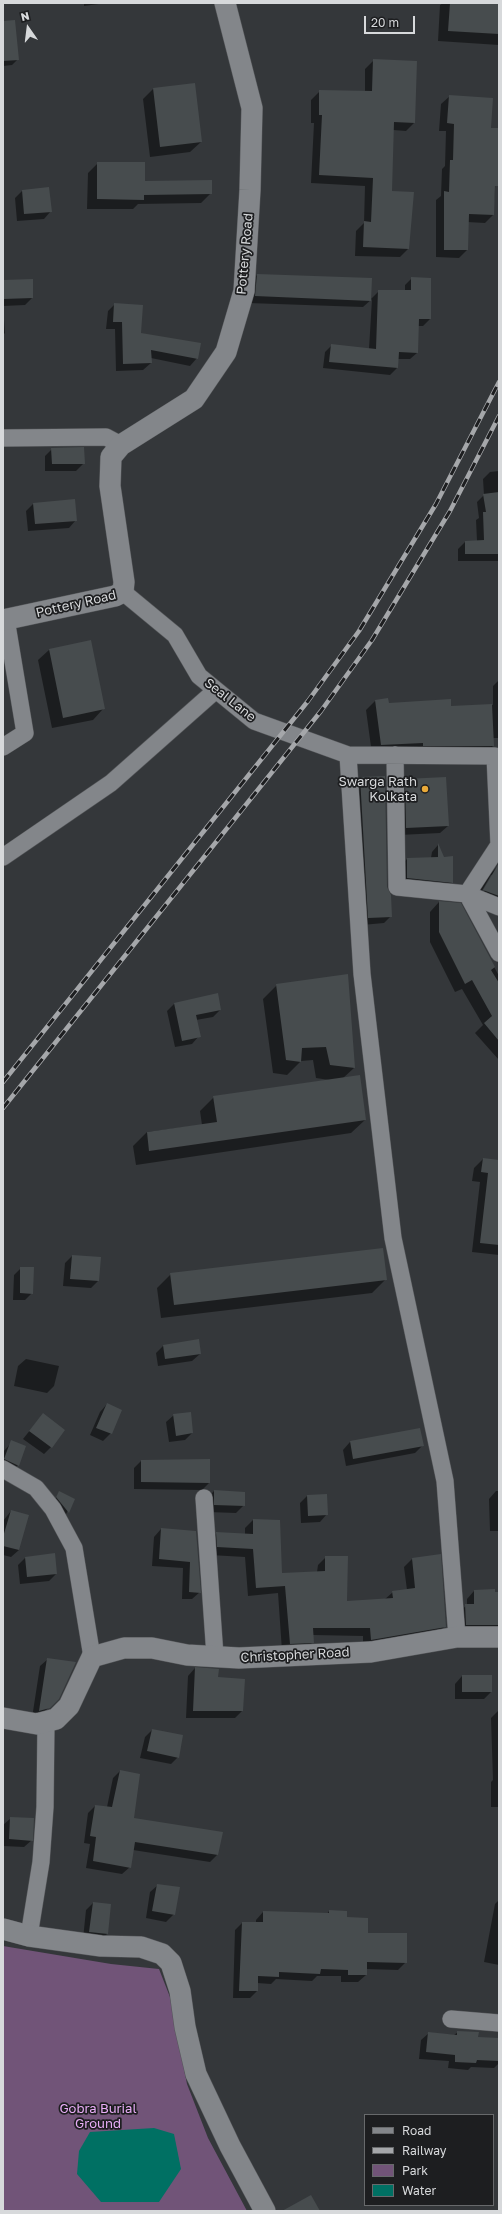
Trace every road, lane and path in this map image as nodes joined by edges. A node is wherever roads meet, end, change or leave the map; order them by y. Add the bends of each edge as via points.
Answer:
1 (225, 3) edge
2 (3, 438) edge
3 (121, 445) junction
4 (122, 592) junction
5 (4, 620) edge
6 (216, 690) junction
7 (3, 747) edge
8 (348, 755) junction
9 (395, 755) junction
10 (497, 755) edge
11 (499, 845) edge
12 (3, 857) edge
13 (467, 894) junction
14 (499, 907) edge
15 (499, 953) edge
16 (3, 1469) edge
17 (204, 1498) dead end
18 (499, 1636) edge
19 (457, 1637) junction
20 (215, 1656) junction
21 (92, 1657) junction
22 (3, 1718) edge
23 (46, 1723) junction
24 (3, 1929) edge
25 (29, 1936) junction
26 (451, 2019) dead end
27 (499, 2023) edge
28 (265, 2211) edge

1 - 3 street, Pottery Road via 252,108 244,290 226,352 194,399
2 - 3 street via 106,437
3 - 4 street, Pottery Road via 111,457 109,467 124,582
4 - 5 street, Pottery Road via 116,596
4 - 6 street, Seal Lane via 175,634 198,676
5 - 7 street via 25,733
6 - 8 street, Seal Lane via 254,721
6 - 12 street via 111,783
8 - 9 street, Seal Lane
8 - 19 street via 362,974 393,1238 445,1481
9 - 10 street, Seal Lane
9 - 13 street via 397,887
10 - 11 street, Seal Lane
11 - 13 street, Seal Lane
13 - 14 street
13 - 15 street
16 - 21 street via 36,1488 53,1509 74,1548
17 - 20 street
18 - 19 street, Christopher Road
19 - 20 street, Christopher Road via 371,1652 239,1658
20 - 21 street, Christopher Road via 187,1655 152,1648 124,1648
21 - 23 street via 70,1706 56,1719
22 - 23 street via 37,1724
23 - 25 street via 45,1807 41,1862
24 - 25 street
25 - 28 street via 101,1946 141,1947 162,1954 172,1963 196,2074 230,2146
26 - 27 street

